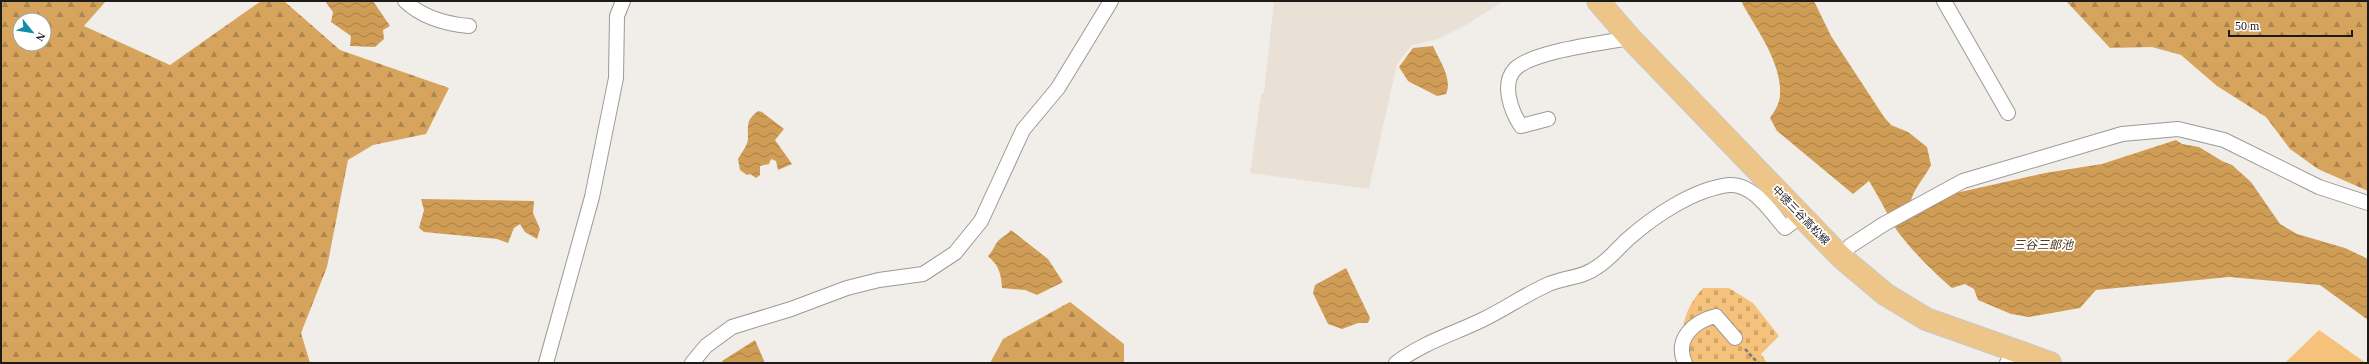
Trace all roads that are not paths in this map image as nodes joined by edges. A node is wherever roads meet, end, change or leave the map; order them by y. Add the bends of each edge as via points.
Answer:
1 (405, 1) edge
2 (623, 1) edge
3 (1110, 1) edge
4 (1598, 1) edge
5 (1944, 1) edge
6 (469, 26) dead end
7 (1630, 38) junction
8 (2008, 113) dead end
9 (1548, 119) dead end
10 (2368, 203) edge
11 (1802, 215) junction
12 (1841, 257) junction
13 (1735, 338) road end
14 (2010, 357) edge
15 (546, 363) edge
16 (692, 363) edge
17 (1396, 363) edge
18 (1685, 363) edge
19 (2050, 363) edge

1 - 6 street via 414,10 446,24
2 - 15 street via 616,16 616,78 592,197
3 - 16 street via 1058,88 1023,130 980,221 955,253 923,274 847,288 791,310 732,327 706,346
4 - 7 main road, 中徳三谷高松線
5 - 8 street
7 - 9 street via 1533,59 1515,69 1507,87 1513,115 1521,126
7 - 11 main road, 中徳三谷高松線
10 - 12 street via 2319,187 2224,140 2178,129 2122,134 1963,181 1884,224 1850,246
11 - 12 main road, 中徳三谷高松線
11 - 17 street via 1785,228 1754,194 1741,187 1729,185 1706,192 1670,207 1630,237 1598,268 1550,284 1482,320 1411,352
12 - 14 main road, 中徳三谷高松線 via 1905,308
13 - 18 street via 1716,316 1707,318 1686,334 1682,347
14 - 19 main road, 中徳三谷高松線

